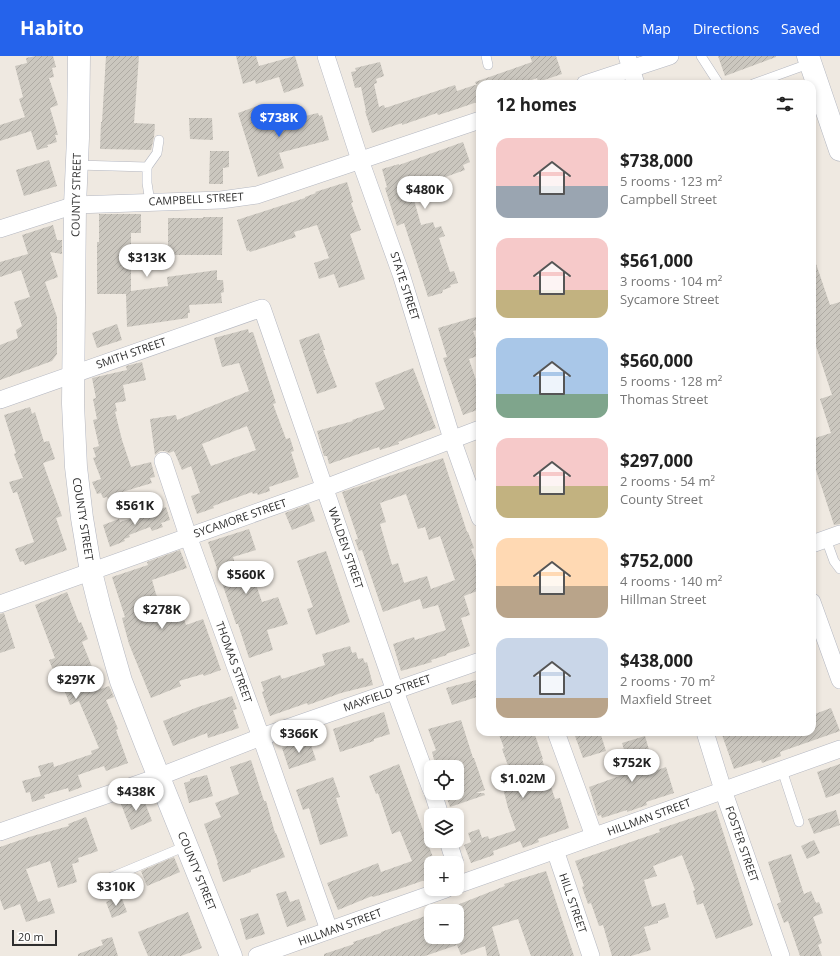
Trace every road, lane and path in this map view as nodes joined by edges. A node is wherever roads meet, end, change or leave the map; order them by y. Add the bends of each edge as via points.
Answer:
1 (79, 56) edge
2 (326, 56) edge
3 (670, 56) edge
4 (701, 56) edge
5 (810, 60) edge
6 (631, 69) edge
7 (601, 80) edge
8 (717, 80) edge
9 (762, 80) edge
10 (813, 80) edge
11 (817, 101) edge
12 (476, 121) edge
13 (159, 140) dead end
14 (840, 150) edge
15 (360, 160) junction
16 (77, 165) junction
17 (147, 167) junction
18 (150, 202) junction
19 (75, 205) junction
20 (0, 229) edge
21 (262, 308) joint
22 (74, 373) junction
23 (0, 400) edge
24 (476, 430) edge
25 (452, 439) junction
26 (164, 461) dead end
27 (324, 488) junction
28 (476, 507) edge
29 (188, 536) junction
30 (826, 539) edge
31 (840, 569) edge
32 (91, 572) junction
33 (0, 604) edge
34 (816, 613) edge
35 (476, 662) edge
36 (840, 680) edge
37 (395, 691) junction
38 (557, 736) edge
39 (706, 736) edge
40 (262, 737) junction
41 (840, 749) edge
42 (424, 770) edge
43 (782, 770) junction
44 (158, 777) junction
45 (723, 790) junction
46 (798, 822) dead end
47 (0, 832) edge
48 (594, 836) junction
49 (186, 846) junction
50 (555, 850) junction
51 (107, 879) dead end
52 (464, 879) edge
53 (424, 894) edge
54 (329, 930) junction
55 (231, 956) edge
56 (257, 956) edge
57 (591, 956) edge
58 (781, 956) edge

1 - 16 main road, COUNTY STREET
2 - 15 street, STATE STREET
3 - 6 street
4 - 8 lane
5 - 9 lane
5 - 10 main road
6 - 7 street
11 - 14 main road
12 - 15 street, CAMPBELL STREET
13 - 17 lane via 157,153
15 - 18 street, CAMPBELL STREET via 257,195 221,200
15 - 25 street, STATE STREET via 401,274
16 - 17 lane
16 - 19 main road, COUNTY STREET
17 - 18 lane
18 - 19 street, CAMPBELL STREET
19 - 20 street, CAMPBELL STREET
19 - 22 main road, COUNTY STREET
21 - 22 street, SMITH STREET
21 - 27 street, WALDEN STREET
22 - 23 street, SMITH STREET
22 - 32 main road, COUNTY STREET via 76,468
24 - 25 street, SYCAMORE STREET
25 - 27 street, SYCAMORE STREET
25 - 28 street, STATE STREET
26 - 29 street, THOMAS STREET
27 - 29 street, SYCAMORE STREET
27 - 37 street, WALDEN STREET
29 - 32 street, SYCAMORE STREET
29 - 40 street, THOMAS STREET
30 - 31 lane via 834,561
32 - 33 street, SYCAMORE STREET
32 - 44 main road, COUNTY STREET via 121,681
34 - 36 street
35 - 37 street, MAXFIELD STREET
37 - 40 street, MAXFIELD STREET
37 - 42 street, WALDEN STREET
38 - 48 street
39 - 45 street, FOSTER STREET
40 - 44 street, MAXFIELD STREET
40 - 54 street, THOMAS STREET
41 - 43 street, HILLMAN STREET
43 - 45 street, HILLMAN STREET
43 - 46 lane
44 - 47 street, MAXFIELD STREET
44 - 49 main road, COUNTY STREET
45 - 48 street, HILLMAN STREET
45 - 58 street, FOSTER STREET
48 - 50 street, HILLMAN STREET
49 - 51 lane
49 - 55 main road, COUNTY STREET
50 - 52 street, HILLMAN STREET
50 - 57 street, HILL STREET
53 - 54 street, HILLMAN STREET
54 - 56 street, HILLMAN STREET

